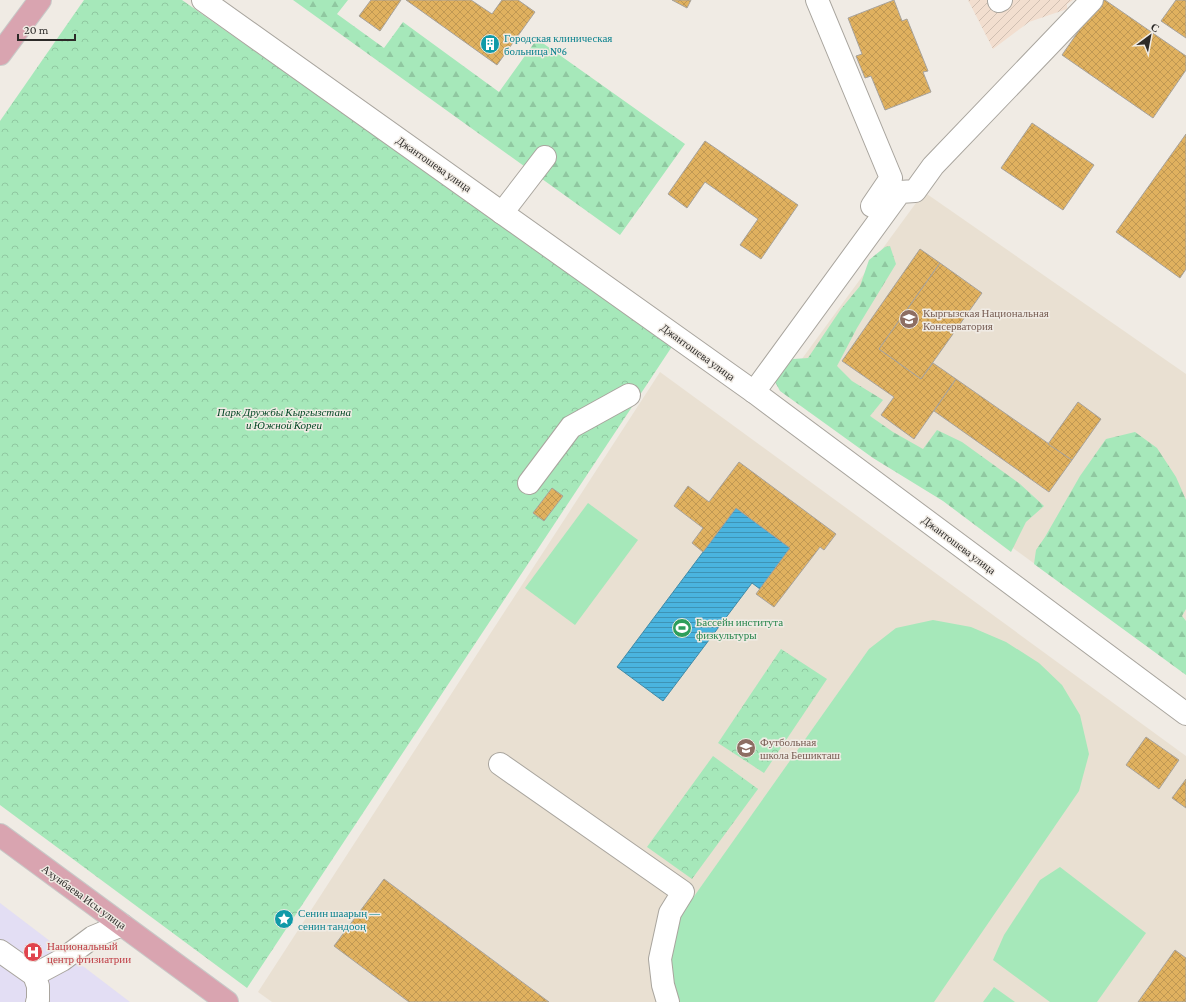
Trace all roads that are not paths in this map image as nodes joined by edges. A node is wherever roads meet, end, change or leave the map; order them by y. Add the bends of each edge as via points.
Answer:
1 (40, 0) edge
2 (203, 0) edge
3 (817, 0) edge
4 (1092, 0) edge
5 (0, 54) edge
6 (545, 157) dead end
7 (502, 213) junction
8 (750, 389) junction
9 (629, 395) dead end
10 (529, 483) dead end
11 (1186, 714) edge
12 (500, 764) dead end
13 (0, 835) edge
14 (122, 925) junction
15 (0, 951) edge
16 (34, 975) junction
17 (39, 1001) edge
18 (227, 1002) edge
19 (668, 1002) edge

1 - 5 main road
2 - 7 street, Джантошева улица
3 - 8 street via 891,178 759,367
4 - 8 street via 933,166 915,191 900,192
6 - 7 street
7 - 8 street, Джантошева улица
8 - 11 street, Джантошева улица
9 - 10 street via 571,427
12 - 19 street via 683,892 670,913 660,959
13 - 14 main road, Ахунбаева Исы улица
14 - 16 street via 93,937 62,960
14 - 18 main road, Ахунбаева Исы улица
15 - 16 street
16 - 17 street

